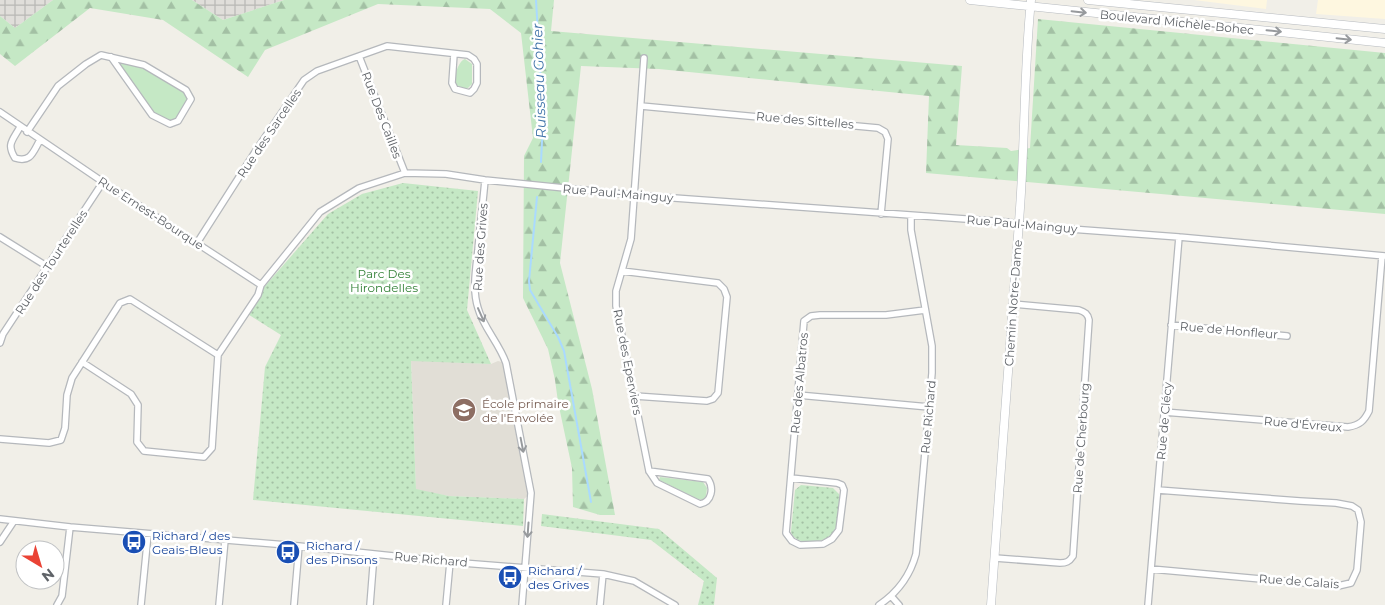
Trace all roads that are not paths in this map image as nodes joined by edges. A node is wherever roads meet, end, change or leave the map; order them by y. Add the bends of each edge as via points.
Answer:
1 (970, 0) edge
2 (1088, 0) edge
3 (1031, 3) edge
4 (1385, 29) edge
5 (1385, 43) edge
6 (454, 54) junction
7 (359, 56) junction
8 (111, 57) junction
9 (644, 58) dead end
10 (641, 106) junction
11 (0, 112) edge
12 (20, 127) junction
13 (28, 132) junction
14 (40, 140) junction
15 (404, 174) junction
16 (485, 180) junction
17 (103, 182) junction
18 (633, 195) junction
19 (881, 214) junction
20 (911, 216) junction
21 (1018, 224) junction
22 (0, 237) edge
23 (1179, 237) junction
24 (197, 243) junction
25 (1384, 256) edge
26 (48, 267) junction
27 (622, 271) junction
28 (262, 285) junction
29 (1013, 304) junction
30 (926, 310) junction
31 (1171, 325) junction
32 (2, 333) edge
33 (1287, 336) dead end
34 (0, 343) edge
35 (218, 355) junction
36 (82, 362) junction
37 (798, 395) junction
38 (635, 396) junction
39 (929, 407) junction
40 (1164, 412) junction
41 (0, 439) edge
42 (649, 471) junction
43 (791, 478) junction
44 (1158, 490) junction
45 (0, 519) edge
46 (14, 521) junction
47 (70, 527) junction
48 (148, 534) junction
49 (225, 540) junction
50 (0, 542) edge
51 (299, 546) junction
52 (374, 554) junction
53 (995, 558) junction
54 (450, 562) junction
55 (525, 566) junction
56 (1151, 568) junction
57 (603, 574) junction
58 (891, 596) junction
59 (57, 605) edge
60 (141, 605) edge
61 (219, 605) edge
62 (294, 605) edge
63 (370, 605) edge
64 (446, 605) edge
65 (522, 605) edge
66 (600, 605) edge
67 (675, 605) edge
68 (879, 605) edge
69 (899, 605) edge
70 (991, 605) edge
71 (1148, 605) edge

1 - 3 street, Boulevard Michèle-Bohec
2 - 4 street, Boulevard Michèle-Bohec
3 -> 5 street, Boulevard Michèle-Bohec
3 - 21 street, Chemin Notre-Dame
6 - 6 street, Rue des Sarcelles via 468,56 477,64 477,83 470,93 455,89 452,83
6 - 7 street, Rue des Sarcelles via 387,46
7 - 15 street, Rue Des Cailles
7 - 24 street, Rue des Sarcelles via 317,71 304,80
8 - 8 street via 144,65 186,90 191,99 178,121 170,124 152,115
8 - 13 street via 101,56 86,64 58,86
9 - 10 street, Rue des Eperviers
10 - 18 street, Rue des Eperviers
10 - 19 street, Rue des Sittelles via 878,128 888,139
11 - 12 street, Rue Ernest-Bourque
12 - 13 street, Rue Ernest-Bourque
12 - 14 street via 10,145 15,158 29,158
13 - 14 street, Rue Ernest-Bourque
14 - 17 street, Rue Ernest-Bourque
15 - 16 street, Rue Paul-Mainguy via 446,174
15 - 28 street, Rue Paul-Mainguy via 359,188 320,212
16 - 18 street, Rue Paul-Mainguy
16 -> 55 street, Rue des Grives via 476,295 485,324 506,363 531,493
17 - 24 street, Rue Ernest-Bourque
17 - 26 street, Rue des Tourterelles
18 - 19 street, Rue Paul-Mainguy
18 - 27 street, Rue des Eperviers via 631,238
19 - 20 street, Rue Paul-Mainguy
20 - 21 street, Rue Paul-Mainguy
20 - 30 street, Rue Richard
21 - 23 street, Rue Paul-Mainguy
21 - 29 street, Chemin Notre-Dame
22 - 26 street
23 - 25 street, Rue Paul-Mainguy
23 - 31 street, Rue de Clécy
24 - 28 street, Rue Ernest-Bourque
25 - 40 street, Rue d'Évreux via 1369,411 1363,422 1348,427
26 - 32 street, Rue des Tourterelles
27 - 38 street, Rue des Eperviers via 616,291 616,306
27 - 38 street via 718,283 727,297 718,393 713,399
28 - 35 street, Rue Paul-Mainguy
29 - 53 street, Chemin Notre-Dame
29 - 53 street, Rue de Cherbourg via 1079,310 1088,315 1073,551 1066,563
30 - 37 street, Rue des Albatros via 886,315 811,316 804,321
30 - 39 street, Rue Richard via 932,346
31 - 33 street, Rue de Honfleur
31 - 40 street, Rue de Clécy
32 - 34 street, Rue des Tourterelles
35 - 36 street via 130,299 120,303
35 - 36 street, Rue Paul-Mainguy via 212,448 204,457 144,451 137,442 138,405 131,394
36 - 41 street via 67,395 65,428 60,440 49,443
37 - 39 street
37 - 43 street, Rue des Albatros
38 - 42 street, Rue des Eperviers
39 - 58 street, Rue Richard via 917,550 907,577
40 - 44 street, Rue de Clécy
42 - 42 street via 708,479 710,498 700,504 657,483
43 - 43 street, Rue des Albatros via 842,485 839,530 823,544 800,545 786,533
44 - 56 street, Rue de Clécy
44 - 56 street, Rue de Calais via 1352,506 1358,510 1361,522 1360,546 1357,570 1351,583 1338,586
45 - 46 street, Rue Richard
46 - 47 street, Rue Richard
46 - 50 street
47 - 48 street, Rue Richard
47 - 59 street via 62,596
48 - 49 street, Rue Richard
48 - 60 street
49 - 51 street, Rue Richard
49 - 61 street
51 - 52 street, Rue Richard
51 - 62 street
52 - 54 street, Rue Richard
52 - 63 street
53 - 70 street, Chemin Notre-Dame
54 - 55 street, Rue Richard
54 - 64 street
55 - 57 street, Rue Richard
55 - 65 street, Rue des Grives
56 - 71 street, Rue de Clécy
57 - 66 street
57 - 67 street, Rue Richard via 634,581
58 - 68 street, Rue Richard
58 - 69 street

